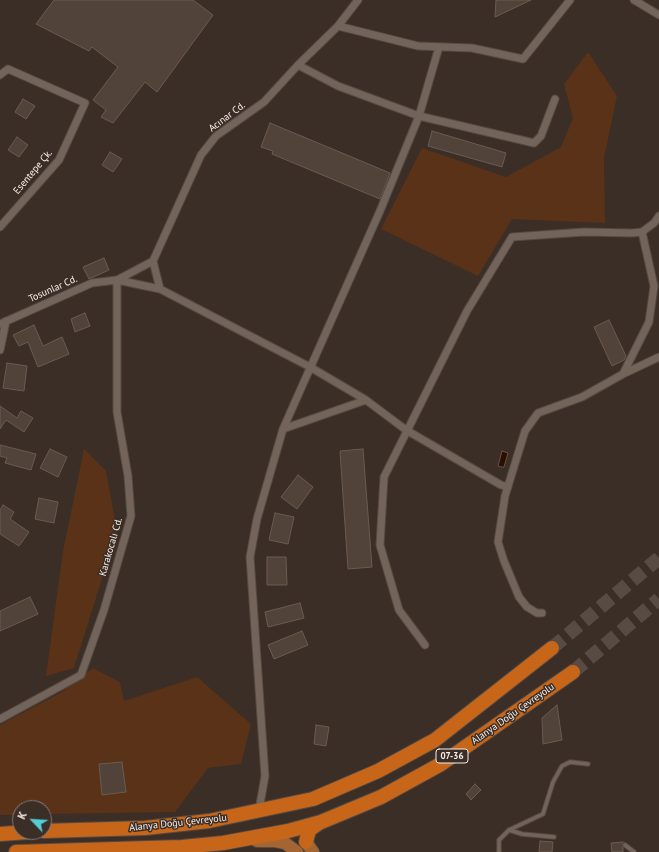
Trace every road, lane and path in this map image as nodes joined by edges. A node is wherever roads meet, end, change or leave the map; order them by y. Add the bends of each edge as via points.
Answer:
1 (358, 0) edge
2 (570, 0) edge
3 (634, 0) edge
4 (659, 15) edge
5 (338, 26) junction
6 (439, 47) junction
7 (298, 65) junction
8 (0, 75) edge
9 (555, 99) dead end
10 (419, 116) junction
11 (659, 216) edge
12 (0, 227) edge
13 (642, 232) junction
14 (153, 262) junction
15 (117, 280) junction
16 (160, 289) junction
17 (3, 323) edge
18 (0, 350) edge
19 (659, 357) edge
20 (310, 367) junction
21 (623, 374) junction
22 (366, 400) junction
23 (283, 429) junction
24 (406, 430) junction
25 (508, 487) junction
26 (542, 613) dead end
27 (425, 645) dead end
28 (552, 648) tunnel mouth
29 (574, 672) tunnel mouth
30 (0, 719) edge
31 (588, 764) dead end
32 (259, 810) junction
33 (321, 822) junction
34 (509, 830) junction
35 (52, 831) edge
36 (12, 833) edge
37 (0, 834) edge
38 (554, 838) dead end
39 (223, 843) junction
40 (625, 845) dead end
41 (303, 849) edge
42 (16, 852) edge
43 (499, 852) edge
44 (634, 852) edge

1 - 5 street, Acınar Cd.
2 - 6 street via 523,59 472,48
3 - 4 street
5 - 6 street via 418,46
5 - 7 street, Acınar Cd.
6 - 10 street
7 - 10 street via 338,86
7 - 14 street, Acınar Cd. via 264,102 216,136 200,155
8 - 12 street, Esentepe Çk. via 8,69 85,103 58,160
9 - 10 street via 541,136 534,143
10 - 20 street via 380,211
11 - 13 street
13 - 21 street via 654,286 649,322
13 - 24 street via 584,232 512,237 467,311
14 - 15 street
14 - 16 street
15 - 16 street
15 - 17 street, Tosunlar Cd. via 92,283
15 - 30 street, Karakocalı Cd. via 117,412 128,476 131,516 104,610 81,675
16 - 20 street
17 - 18 street
19 - 21 street
20 - 22 street
20 - 23 street
21 - 25 street via 582,397 538,413 525,431
22 - 23 street
22 - 24 street
23 - 32 street via 257,519 250,558 264,776
24 - 25 street
24 - 27 street via 384,477 380,545 398,610
25 - 26 street via 498,542 519,597 527,607
28 - 32 highway, Alanya Doğu Çevreyolu / 07-36 via 434,740 378,771 313,799
29 - 33 highway, Alanya Doğu Çevreyolu / 07-36 via 441,764 381,797
31 - 34 lane via 570,762 562,766 553,782 543,814
32 - 35 highway, Alanya Doğu Çevreyolu / 07-36 via 209,821 145,828
33 - 39 highway, Alanya Doğu Çevreyolu / 07-36
33 - 41 highway via 309,830
34 - 38 lane
34 - 43 lane via 499,840
36 - 37 highway
39 - 41 main road via 275,841
39 - 42 highway, Alanya Doğu Çevreyolu / 07-36 via 182,847
40 - 44 lane

